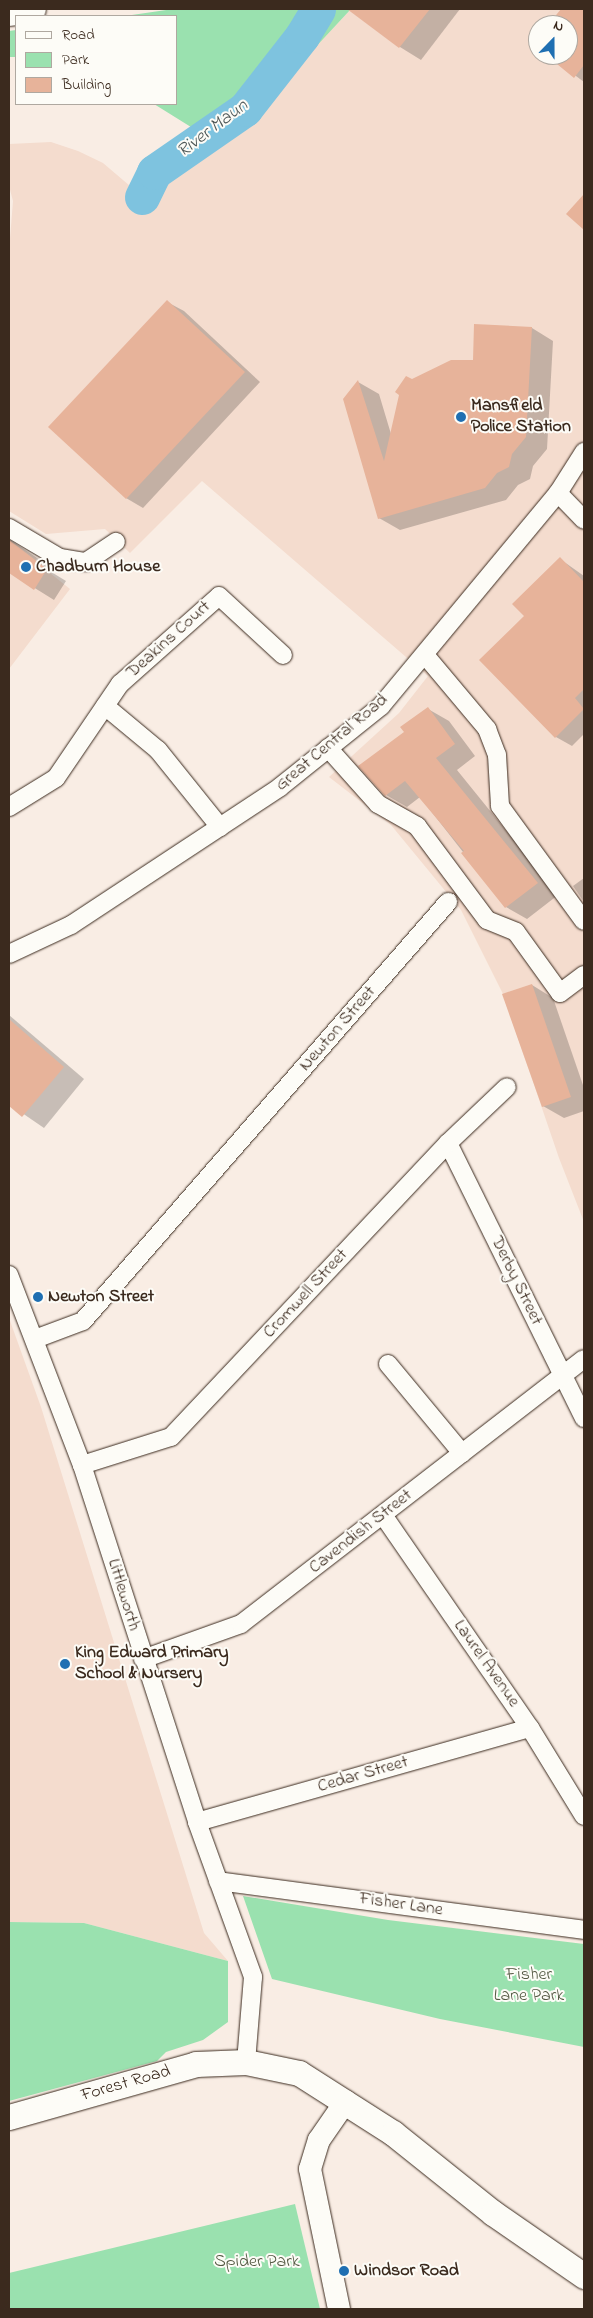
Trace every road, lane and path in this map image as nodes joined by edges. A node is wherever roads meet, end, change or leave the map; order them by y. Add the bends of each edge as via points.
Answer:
1 (32, 9) edge
2 (9, 12) edge
3 (584, 452) edge
4 (558, 494) junction
5 (584, 520) edge
6 (9, 528) edge
7 (116, 542) dead end
8 (425, 655) junction
9 (283, 656) dead end
10 (105, 706) junction
11 (328, 748) junction
12 (9, 807) edge
13 (220, 827) junction
14 (448, 902) dead end
15 (584, 921) edge
16 (9, 954) edge
17 (584, 975) edge
18 (507, 1086) dead end
19 (448, 1143) junction
20 (9, 1277) edge
21 (35, 1339) junction
22 (584, 1359) edge
23 (388, 1364) dead end
24 (562, 1374) junction
25 (584, 1418) edge
26 (462, 1453) junction
27 (82, 1465) junction
28 (383, 1515) junction
29 (142, 1659) junction
30 (530, 1728) junction
31 (584, 1816) edge
32 (197, 1822) junction
33 (218, 1881) junction
34 (584, 1930) edge
35 (246, 2062) junction
36 (346, 2101) junction
37 (9, 2117) edge
38 (584, 2276) edge
39 (339, 2309) edge

1 - 2 highway
3 - 4 street, Great Central Road
4 - 5 street
4 - 8 street, Great Central Road
6 - 7 street via 60,558 86,562
8 - 11 street, Great Central Road via 381,706
8 - 15 street via 487,729 497,755 500,806
9 - 10 street, Deakins Court via 219,596 152,653 120,684
10 - 12 street, Deakins Court via 56,778
10 - 13 street via 158,750
11 - 13 street, Great Central Road via 280,787
11 - 17 street via 378,804 417,826 487,920 516,932 560,993
13 - 16 street, Great Central Road via 72,925
14 - 21 street, Newton Street via 83,1321
18 - 19 street, Cromwell Street
19 - 24 street, Derby Street
19 - 27 street, Cromwell Street via 171,1437
20 - 21 street, Littleworth
21 - 27 street, Littleworth
22 - 24 street, Cavendish Street
23 - 26 street
24 - 25 street, Derby Street
24 - 26 street, Cavendish Street
26 - 28 street, Cavendish Street
27 - 29 street, Littleworth
28 - 29 street, Cavendish Street via 241,1624
28 - 30 street, Laurel Avenue
29 - 32 street, Littleworth
30 - 31 street, Laurel Avenue
30 - 32 street, Cedar Street
32 - 33 street, Littleworth
33 - 34 street, Fisher Lane
33 - 35 street, Littleworth via 253,1977
35 - 36 main road via 299,2073
35 - 37 main road, Forest Road via 196,2064
36 - 38 main road via 393,2133 494,2213
36 - 39 street via 319,2140 310,2170

